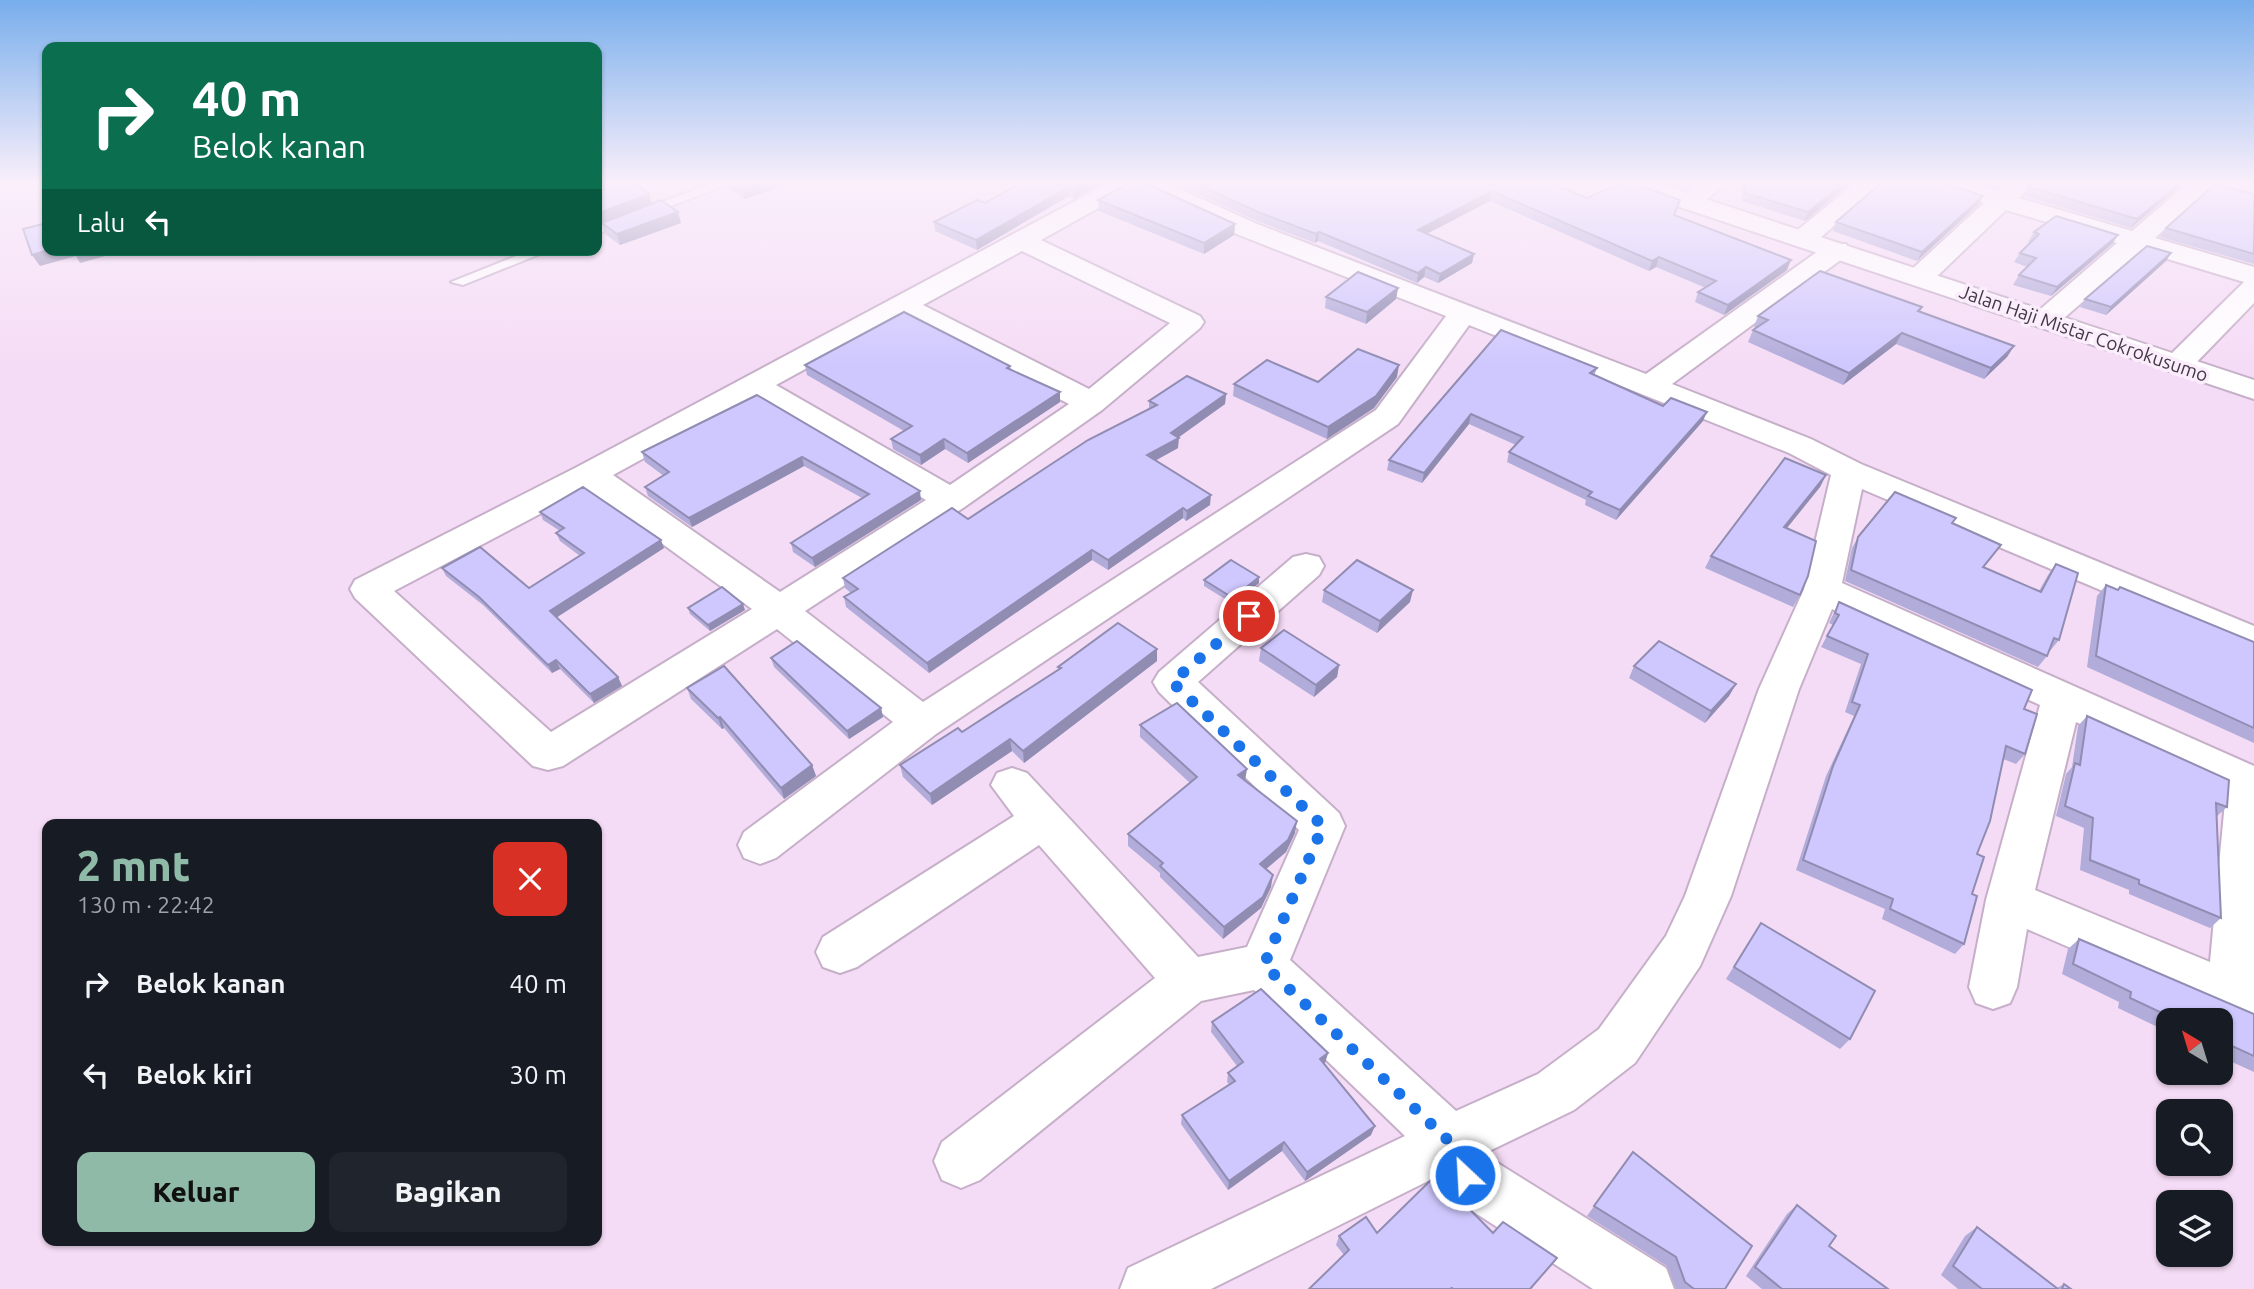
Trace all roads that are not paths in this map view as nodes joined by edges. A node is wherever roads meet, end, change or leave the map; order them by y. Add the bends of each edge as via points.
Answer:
1 (1016, 244) edge
2 (1029, 244) edge
3 (1287, 244) edge
4 (1819, 244) edge
5 (1955, 244) edge
6 (2130, 244) edge
7 (2149, 244) edge
8 (1837, 250) junction
9 (528, 256) edge
10 (2254, 276) edge
11 (1920, 277) junction
12 (458, 282) dead end
13 (2254, 287) edge
14 (902, 305) junction
15 (1464, 311) junction
16 (2046, 319) junction
17 (2178, 365) junction
18 (754, 385) junction
19 (1650, 386) junction
20 (2254, 390) edge
21 (1091, 403) junction
22 (1849, 471) junction
23 (589, 474) junction
24 (951, 500) junction
25 (1306, 566) dead end
26 (1822, 589) junction
27 (779, 610) junction
28 (2254, 641) edge
29 (2062, 699) junction
30 (922, 723) junction
31 (2251, 784) edge
32 (1012, 785) dead end
33 (1043, 820) junction
34 (760, 845) dead end
35 (2009, 900) junction
36 (840, 952) dead end
37 (1264, 965) junction
38 (1189, 981) junction
39 (1993, 986) dead end
40 (2242, 999) edge
41 (1450, 1142) junction
42 (961, 1161) dead end
43 (1149, 1289) edge
44 (1644, 1289) edge

1 - 14 street
2 - 21 street via 1190,322
3 - 15 street
4 - 8 street, Jalan Haji Mistar Cokrokusumo
5 - 11 street
6 - 16 street
7 - 10 street
8 - 11 street, Jalan Haji Mistar Cokrokusumo
8 - 19 street
9 - 12 lane
11 - 16 street, Jalan Haji Mistar Cokrokusumo
13 - 17 street
14 - 18 street
14 - 21 street
15 - 19 street
15 - 30 street via 1387,417
16 - 17 street, Jalan Haji Mistar Cokrokusumo
17 - 20 street, Jalan Haji Mistar Cokrokusumo
18 - 23 street
18 - 24 street
19 - 22 street via 1800,446
21 - 24 street
22 - 26 street
22 - 28 street
23 - 27 street
23 - 27 street via 368,589 548,754
24 - 27 street
25 - 37 street via 1172,682 1323,826
26 - 29 street
26 - 41 street via 1779,689 1708,896 1684,951 1617,1045 1556,1092
27 - 30 street
29 - 31 street
29 - 35 street
30 - 34 street
31 - 40 street
32 - 33 street
33 - 36 street
33 - 38 street
35 - 39 street
35 - 40 street
37 - 38 street
37 - 41 street
38 - 42 street
41 - 43 street
41 - 44 street via 1465,1175

